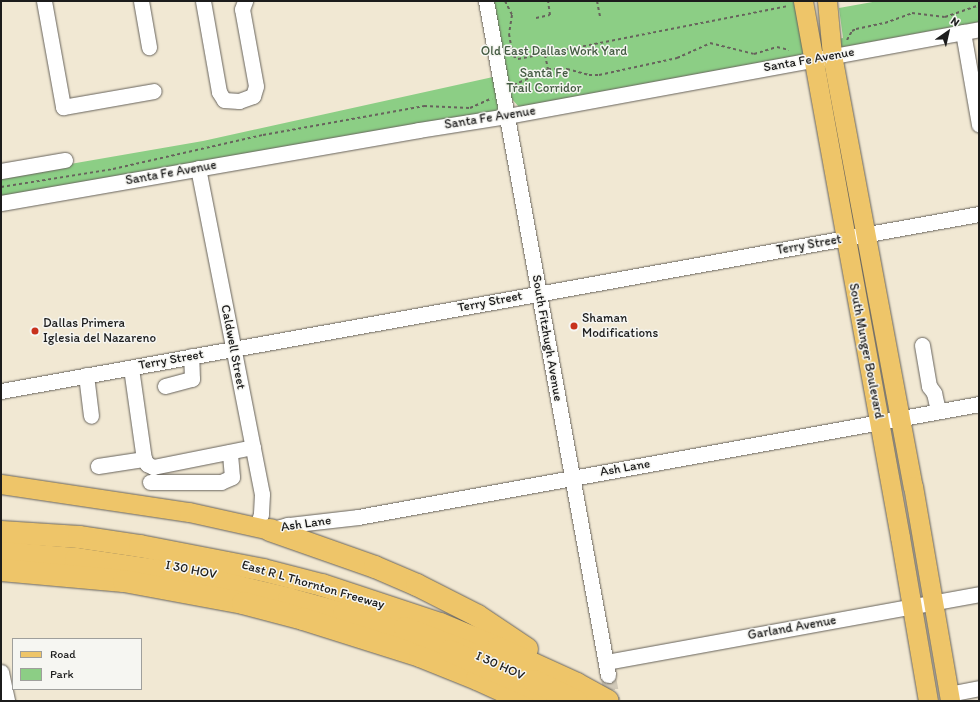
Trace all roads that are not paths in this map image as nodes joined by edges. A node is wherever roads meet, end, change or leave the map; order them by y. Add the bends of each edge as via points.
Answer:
1 (44, 1) edge
2 (141, 1) edge
3 (203, 1) edge
4 (245, 1) edge
5 (486, 1) edge
6 (827, 1) edge
7 (796, 3) edge
8 (979, 29) edge
9 (963, 32) junction
10 (149, 47) dead end
11 (830, 53) junction
12 (154, 91) dead end
13 (507, 116) junction
14 (979, 125) edge
15 (65, 160) dead end
16 (198, 168) junction
17 (1, 171) edge
18 (1, 203) edge
19 (979, 214) edge
20 (865, 234) junction
21 (844, 238) junction
22 (539, 293) junction
23 (922, 345) dead end
24 (233, 350) junction
25 (191, 356) junction
26 (131, 368) junction
27 (86, 376) junction
28 (164, 386) dead end
29 (1, 391) edge
30 (979, 404) edge
31 (938, 411) junction
32 (91, 416) dead end
33 (900, 418) junction
34 (880, 422) junction
35 (253, 448) junction
36 (230, 452) junction
37 (149, 463) junction
38 (98, 466) dead end
39 (573, 478) junction
40 (150, 482) junction
41 (1, 484) edge
42 (145, 505) junction
43 (263, 528) junction
44 (1, 532) edge
45 (1, 546) edge
46 (1, 553) edge
47 (1, 570) edge
48 (124, 581) junction
49 (1, 582) edge
50 (979, 594) edge
51 (933, 602) junction
52 (912, 606) junction
53 (607, 669) joint
54 (1, 672) edge
55 (979, 688) edge
56 (577, 693) edge
57 (949, 697) edge
58 (7, 701) edge
59 (525, 701) edge
60 (562, 701) edge
61 (608, 701) edge
62 (928, 701) edge

1 - 12 street via 62,107
2 - 10 street
3 - 4 street via 219,92 224,100 239,101 253,96 256,86 242,9
5 - 13 street, South Fitzhugh Avenue
6 - 11 main road, South Munger Boulevard
7 - 11 main road, South Munger Boulevard
8 - 9 street, Santa Fe Avenue
9 - 11 street, Santa Fe Avenue
9 - 14 street
11 - 13 street, Santa Fe Avenue
11 - 20 main road, South Munger Boulevard
11 - 21 main road, South Munger Boulevard
13 - 16 street, Santa Fe Avenue
13 - 22 street, South Fitzhugh Avenue
15 - 17 street
16 - 18 street, Santa Fe Avenue
16 - 24 street, Caldwell Street
19 - 20 street, Terry Street
20 - 21 street, Terry Street
20 - 33 main road, South Munger Boulevard
21 - 22 street, Terry Street
21 - 34 main road, South Munger Boulevard
22 - 24 street, Terry Street
22 - 39 street, South Fitzhugh Avenue
23 - 31 street via 929,386 934,393
24 - 25 street, Terry Street
24 - 35 street, Caldwell Street
25 - 26 street, Terry Street
25 - 28 street via 192,379
26 - 27 street, Terry Street
26 - 37 street
27 - 29 street, Terry Street
27 - 32 street
30 - 31 street, Ash Lane
31 - 33 street, Ash Lane
33 - 34 street, Ash Lane
33 - 51 main road, South Munger Boulevard
34 - 39 street, Ash Lane
34 - 52 main road, South Munger Boulevard
35 - 36 street
35 - 43 street, Caldwell Street via 262,494
36 - 37 street
36 - 40 street via 232,477 221,482
37 - 38 street
37 - 40 street
39 - 43 street, Ash Lane via 358,517
39 - 53 street, South Fitzhugh Avenue
40 - 42 street
41 - 42 main road
42 - 43 main road
43 - 56 highway via 375,567 471,612
44 - 56 highway, East R L Thornton Freeway via 79,537 140,546 278,573 440,624 498,648
45 - 56 highway, I 30 HOV via 87,553 157,563 226,576 293,593 343,607 432,638
46 - 60 highway, I 30 HOV via 133,566 192,576 290,599 397,631 499,671
47 - 48 highway
48 - 49 highway
48 - 59 highway via 243,603 325,625 420,656
50 - 51 street, Garland Avenue
51 - 52 street, Garland Avenue
51 - 57 main road, South Munger Boulevard
52 - 53 street, Garland Avenue
52 - 62 main road, South Munger Boulevard
54 - 58 street
55 - 57 street
56 - 61 highway, East R L Thornton Freeway

